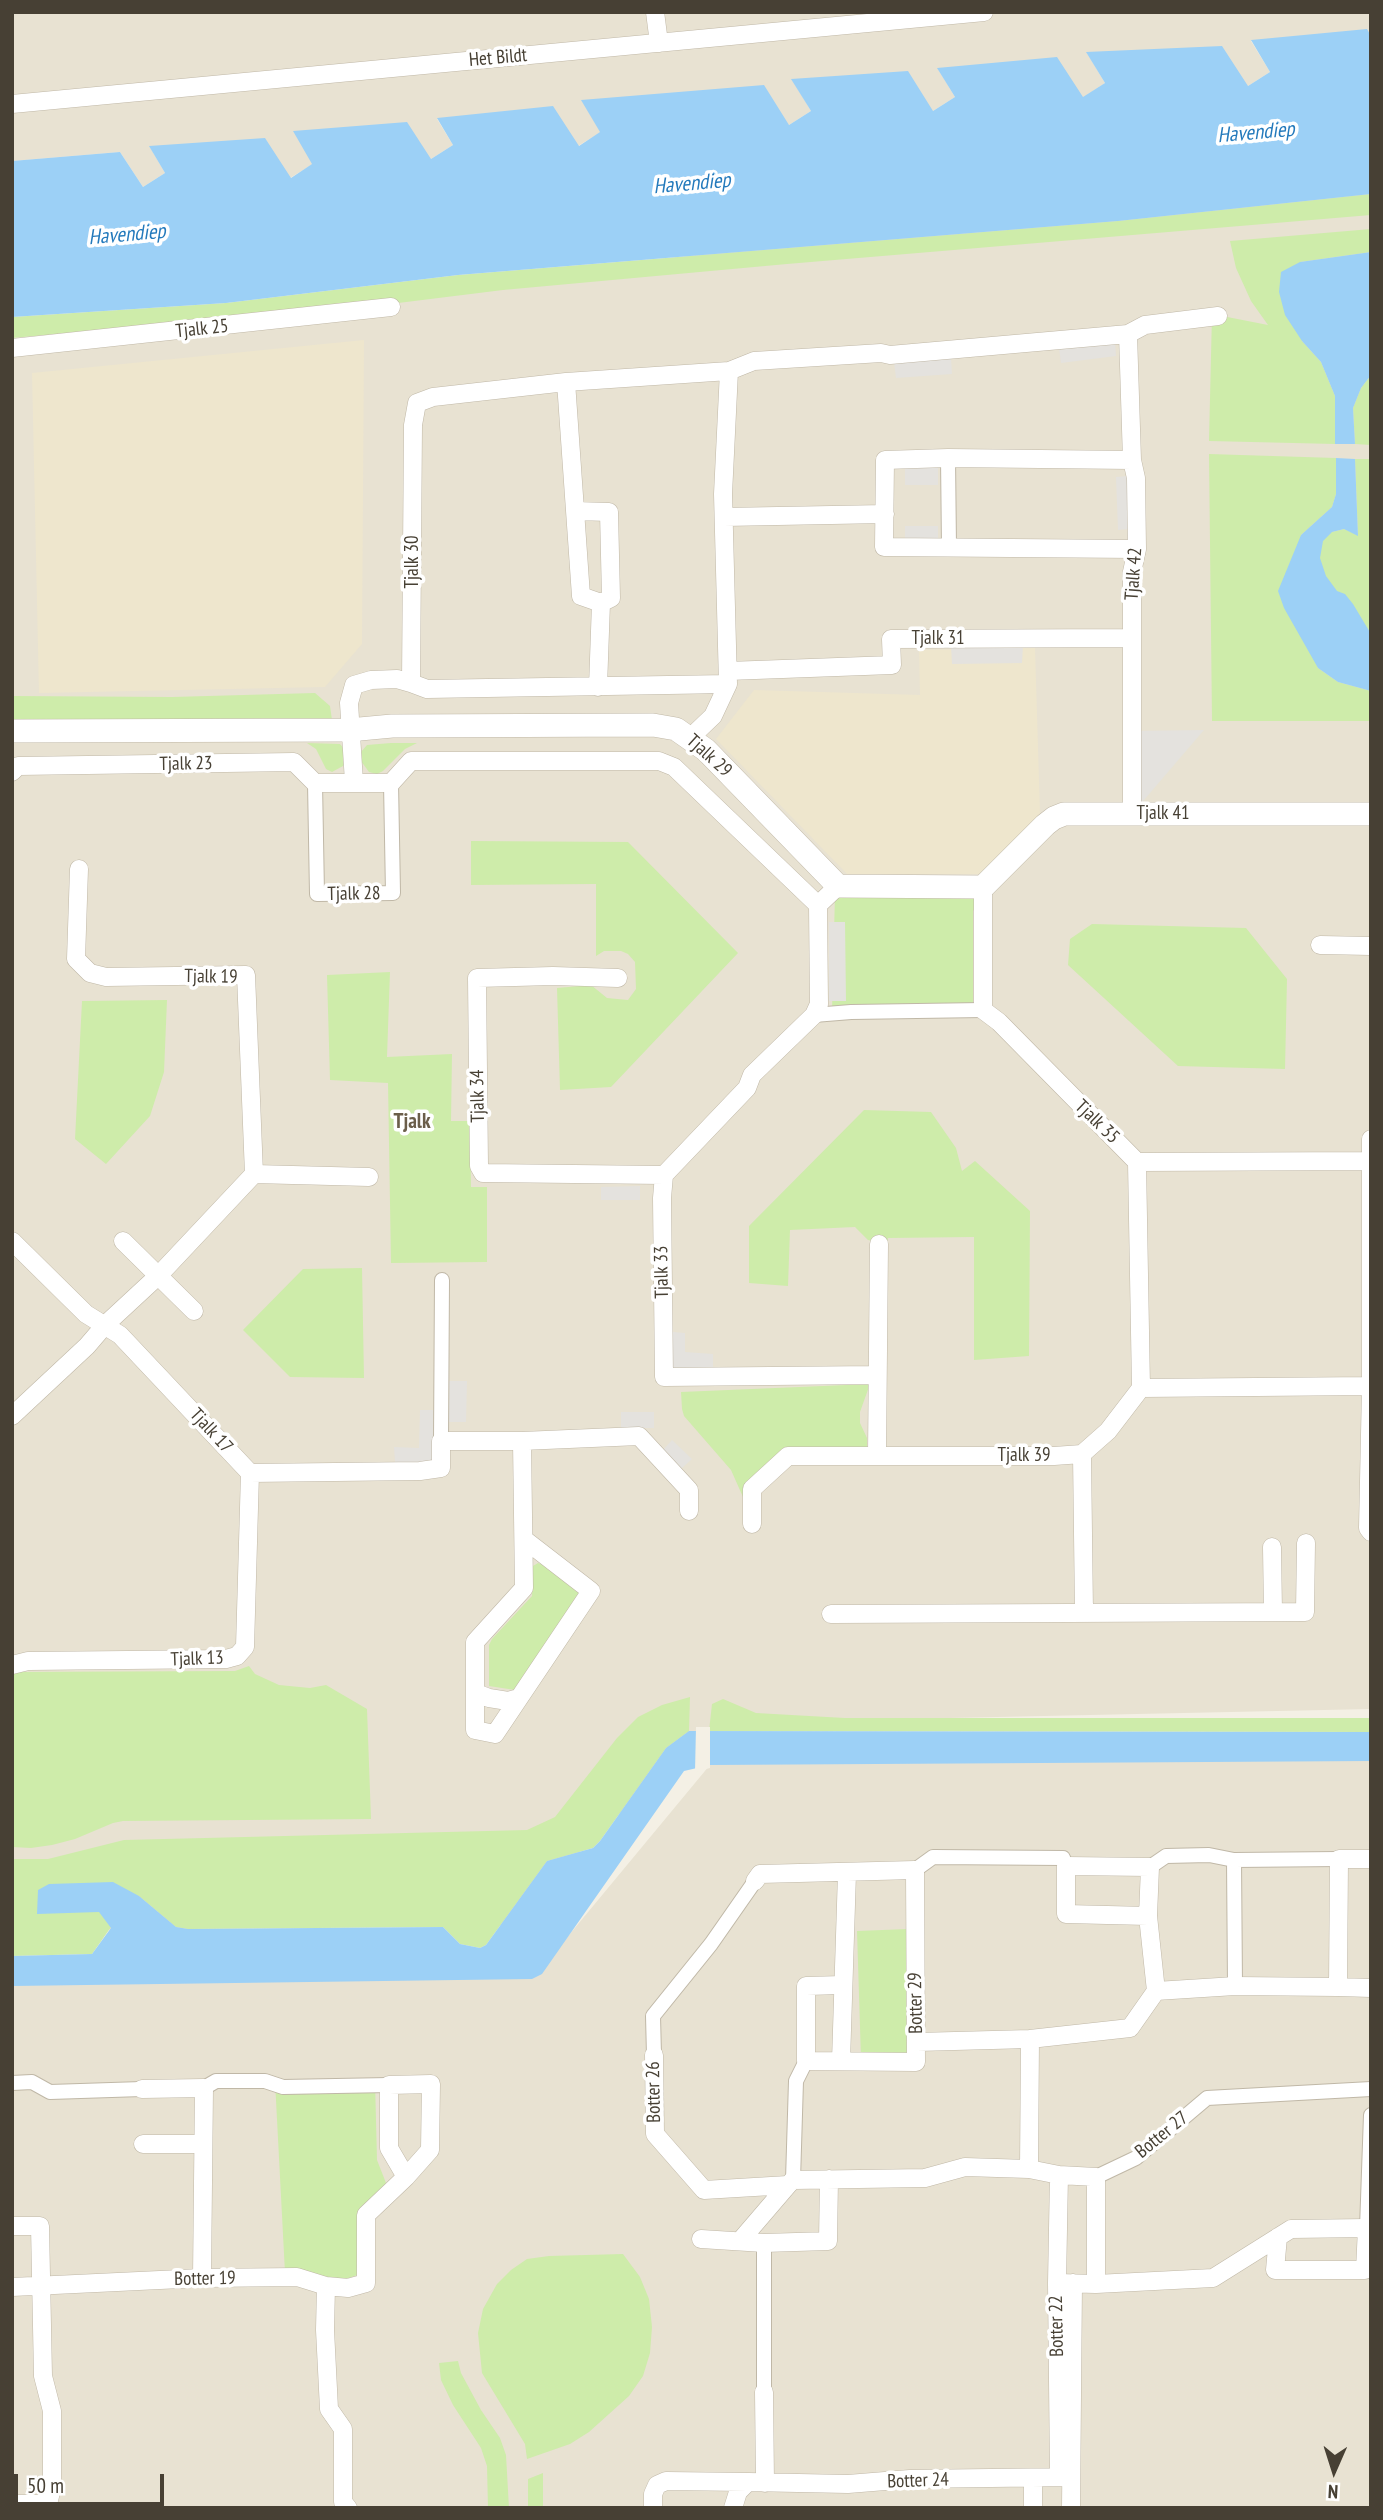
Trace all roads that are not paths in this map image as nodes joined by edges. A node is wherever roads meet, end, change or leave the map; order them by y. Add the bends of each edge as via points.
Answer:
1 (655, 12) edge
2 (984, 12) edge
3 (659, 43) junction
4 (12, 104) edge
5 (391, 307) dead end
6 (1217, 316) dead end
7 (1128, 334) junction
8 (12, 348) edge
9 (729, 371) junction
10 (566, 382) junction
11 (947, 458) junction
12 (1132, 460) junction
13 (575, 511) junction
14 (885, 514) junction
15 (724, 517) junction
16 (949, 547) junction
17 (1137, 549) junction
18 (601, 603) junction
19 (1131, 638) junction
20 (728, 677) junction
21 (411, 683) junction
22 (598, 687) junction
23 (349, 730) junction
24 (12, 731) edge
25 (691, 737) junction
26 (12, 772) edge
27 (354, 782) junction
28 (315, 783) junction
29 (391, 783) junction
30 (1132, 814) junction
31 (1371, 814) edge
32 (79, 869) dead end
33 (838, 886) junction
34 (984, 887) junction
35 (818, 905) junction
36 (1320, 945) dead end
37 (1371, 946) edge
38 (618, 978) dead end
39 (983, 1010) junction
40 (814, 1015) junction
41 (1371, 1139) edge
42 (1370, 1161) edge
43 (1137, 1162) junction
44 (254, 1174) junction
45 (664, 1175) junction
46 (369, 1177) dead end
47 (12, 1241) edge
48 (123, 1241) dead end
49 (879, 1244) dead end
50 (159, 1275) junction
51 (442, 1280) dead end
52 (194, 1311) dead end
53 (105, 1325) junction
54 (877, 1375) junction
55 (1371, 1380) edge
56 (1371, 1387) edge
57 (1141, 1388) junction
58 (12, 1416) edge
59 (441, 1441) junction
60 (522, 1441) junction
61 (1083, 1454) junction
62 (877, 1455) junction
63 (250, 1473) junction
64 (689, 1511) dead end
65 (752, 1524) dead end
66 (1370, 1530) edge
67 (525, 1540) junction
68 (1306, 1543) dead end
69 (1272, 1547) dead end
70 (1273, 1612) junction
71 (1084, 1613) junction
72 (831, 1614) dead end
73 (12, 1665) edge
74 (476, 1693) junction
75 (519, 1698) junction
76 (1371, 1858) edge
77 (1339, 1859) junction
78 (1234, 1860) junction
79 (1066, 1866) junction
80 (1150, 1867) junction
81 (915, 1870) junction
82 (846, 1873) junction
83 (755, 1881) joint
84 (1148, 1916) junction
85 (843, 1985) junction
86 (1235, 1986) junction
87 (1338, 1987) junction
88 (1371, 1988) edge
89 (1156, 1991) junction
90 (1030, 2039) junction
91 (917, 2042) junction
92 (654, 2055) joint
93 (806, 2060) junction
94 (841, 2061) junction
95 (12, 2083) edge
96 (389, 2085) junction
97 (204, 2088) junction
98 (142, 2089) joint
99 (1371, 2089) edge
100 (1371, 2115) edge
101 (143, 2144) dead end
102 (202, 2144) junction
103 (1029, 2169) junction
104 (1059, 2175) junction
105 (1096, 2176) junction
106 (406, 2177) junction
107 (829, 2179) junction
108 (791, 2183) junction
109 (12, 2226) edge
110 (1367, 2228) junction
111 (1278, 2237) junction
112 (702, 2239) dead end
113 (740, 2241) junction
114 (764, 2243) junction
115 (1368, 2275) edge
116 (202, 2278) junction
117 (1065, 2283) junction
118 (1096, 2284) junction
119 (42, 2286) junction
120 (326, 2286) junction
121 (12, 2287) edge
122 (764, 2392) joint
123 (1033, 2477) junction
124 (1065, 2477) junction
125 (756, 2482) junction
126 (12, 2504) edge
127 (47, 2506) edge
128 (348, 2508) edge
129 (653, 2508) edge
130 (733, 2508) edge
131 (1033, 2508) edge
132 (1071, 2508) edge

1 - 3 street
2 - 3 street, Het Bildt
3 - 4 street, Het Bildt
5 - 8 street, Tjalk 25
6 - 7 street via 1145,325
7 - 9 street via 890,355 754,361
7 - 12 street, Tjalk 42
9 - 10 street, Tjalk 30
9 - 15 street
10 - 13 street
10 - 21 street, Tjalk 30 via 432,397 417,403 413,425
11 - 12 street
11 - 14 street via 885,460
11 - 16 street
12 - 17 street, Tjalk 42
13 - 18 street via 581,596
13 - 18 street via 608,512 611,597
14 - 15 street
14 - 16 street via 884,547
15 - 20 street
16 - 17 street
17 - 19 street, Tjalk 42
18 - 22 street
19 - 20 street, Tjalk 31 via 891,639 892,665
19 - 30 street, Tjalk 42
20 - 22 street
20 - 25 street via 713,716
21 - 22 street via 427,689
21 - 23 street via 397,679 354,685
23 - 24 street, Tjalk 23
23 - 25 street, Tjalk 29 via 653,725
23 - 27 street
25 - 33 street, Tjalk 29
26 - 28 street, Tjalk 23 via 18,766 294,762
27 - 28 street
27 - 29 street
28 - 29 street, Tjalk 28 via 317,894 393,893
29 - 35 street, Tjalk 29 via 411,761 659,761 674,767
30 - 31 street, Tjalk 41
30 - 34 street, Tjalk 41 via 1054,818
32 - 44 street, Tjalk 19 via 76,959 90,973 106,977 246,975
33 - 34 street
33 - 35 street
34 - 39 street
35 - 40 street via 820,1004
36 - 37 street
38 - 45 street, Tjalk 34 via 477,978 479,1166 483,1173
39 - 40 street
39 - 43 street, Tjalk 35
40 - 45 street via 752,1075 747,1088
41 - 42 street
42 - 43 street
42 - 55 street
43 - 57 street
44 - 46 street
44 - 50 street
45 - 54 street, Tjalk 33 via 664,1377
47 - 53 street, Tjalk 17 via 86,1314
48 - 50 street
49 - 54 street
50 - 52 street
50 - 53 street
51 - 59 street
53 - 58 street
53 - 63 street, Tjalk 17 via 120,1335
54 - 62 street
56 - 57 street
56 - 66 street
57 - 61 street via 1108,1432
59 - 60 street
59 - 63 street via 441,1468
60 - 64 street via 639,1436 689,1490
60 - 67 street
61 - 62 street, Tjalk 39
61 - 71 street
62 - 65 street, Tjalk 39 via 788,1456 752,1489
63 - 73 street, Tjalk 13 via 246,1647 237,1656
67 - 74 street via 524,1588 475,1642
67 - 75 street via 591,1591
68 - 70 street via 1305,1612
69 - 70 street
70 - 71 street
71 - 72 street
74 - 75 street via 508,1701
74 - 75 street via 475,1730 495,1734
76 - 77 street
77 - 78 street
77 - 87 street
78 - 80 street via 1209,1855 1166,1856
78 - 86 street
79 - 80 street
79 - 81 street via 1063,1858 933,1857
79 - 84 street via 1066,1914
80 - 84 street
81 - 82 street
81 - 91 street, Botter 29
82 - 83 street via 760,1874
82 - 85 street
83 - 92 street, Botter 26 via 653,2016
84 - 89 street
85 - 93 street via 806,1986
85 - 94 street
86 - 87 street
86 - 89 street
87 - 88 street
89 - 90 street via 1130,2028
90 - 91 street
90 - 103 street
91 - 94 street, Botter 29 via 916,2062
92 - 108 street, Botter 26 via 655,2134 704,2190
93 - 94 street, Botter 29
93 - 108 street via 796,2081
95 - 98 street via 32,2082 50,2092
96 - 97 street via 284,2087 265,2081 216,2081
96 - 106 street via 389,2148
96 - 106 street via 431,2084 430,2150
97 - 98 street
97 - 102 street
99 - 105 street, Botter 27 via 1207,2098 1136,2158
100 - 110 street
101 - 102 street
102 - 116 street
103 - 104 street, Botter 27
103 - 107 street, Botter 26 via 965,2167 925,2178
104 - 105 street, Botter 27
104 - 117 street, Botter 22
105 - 118 street
106 - 120 street, Botter 19 via 366,2215 366,2283 348,2288
107 - 108 street, Botter 26
107 - 114 street via 828,2241
108 - 113 street
109 - 119 street via 40,2226
110 - 111 street via 1290,2229
110 - 115 street
111 - 115 street via 1275,2270
111 - 118 street via 1213,2278
112 - 113 street
113 - 114 street
114 - 122 street
116 - 119 street, Botter 19
116 - 120 street, Botter 19 via 297,2277
117 - 118 street
117 - 124 street, Botter 22
119 - 121 street, Botter 19
119 - 127 street via 45,2387 52,2411 52,2488
120 - 128 street via 329,2409 343,2429 343,2502
122 - 125 street
123 - 124 street, Botter 24
123 - 125 street, Botter 24 via 848,2484
123 - 131 street
124 - 132 street, Botter 22
125 - 129 street, Botter 24 via 666,2481 657,2485
125 - 130 street via 738,2492
126 - 127 street

